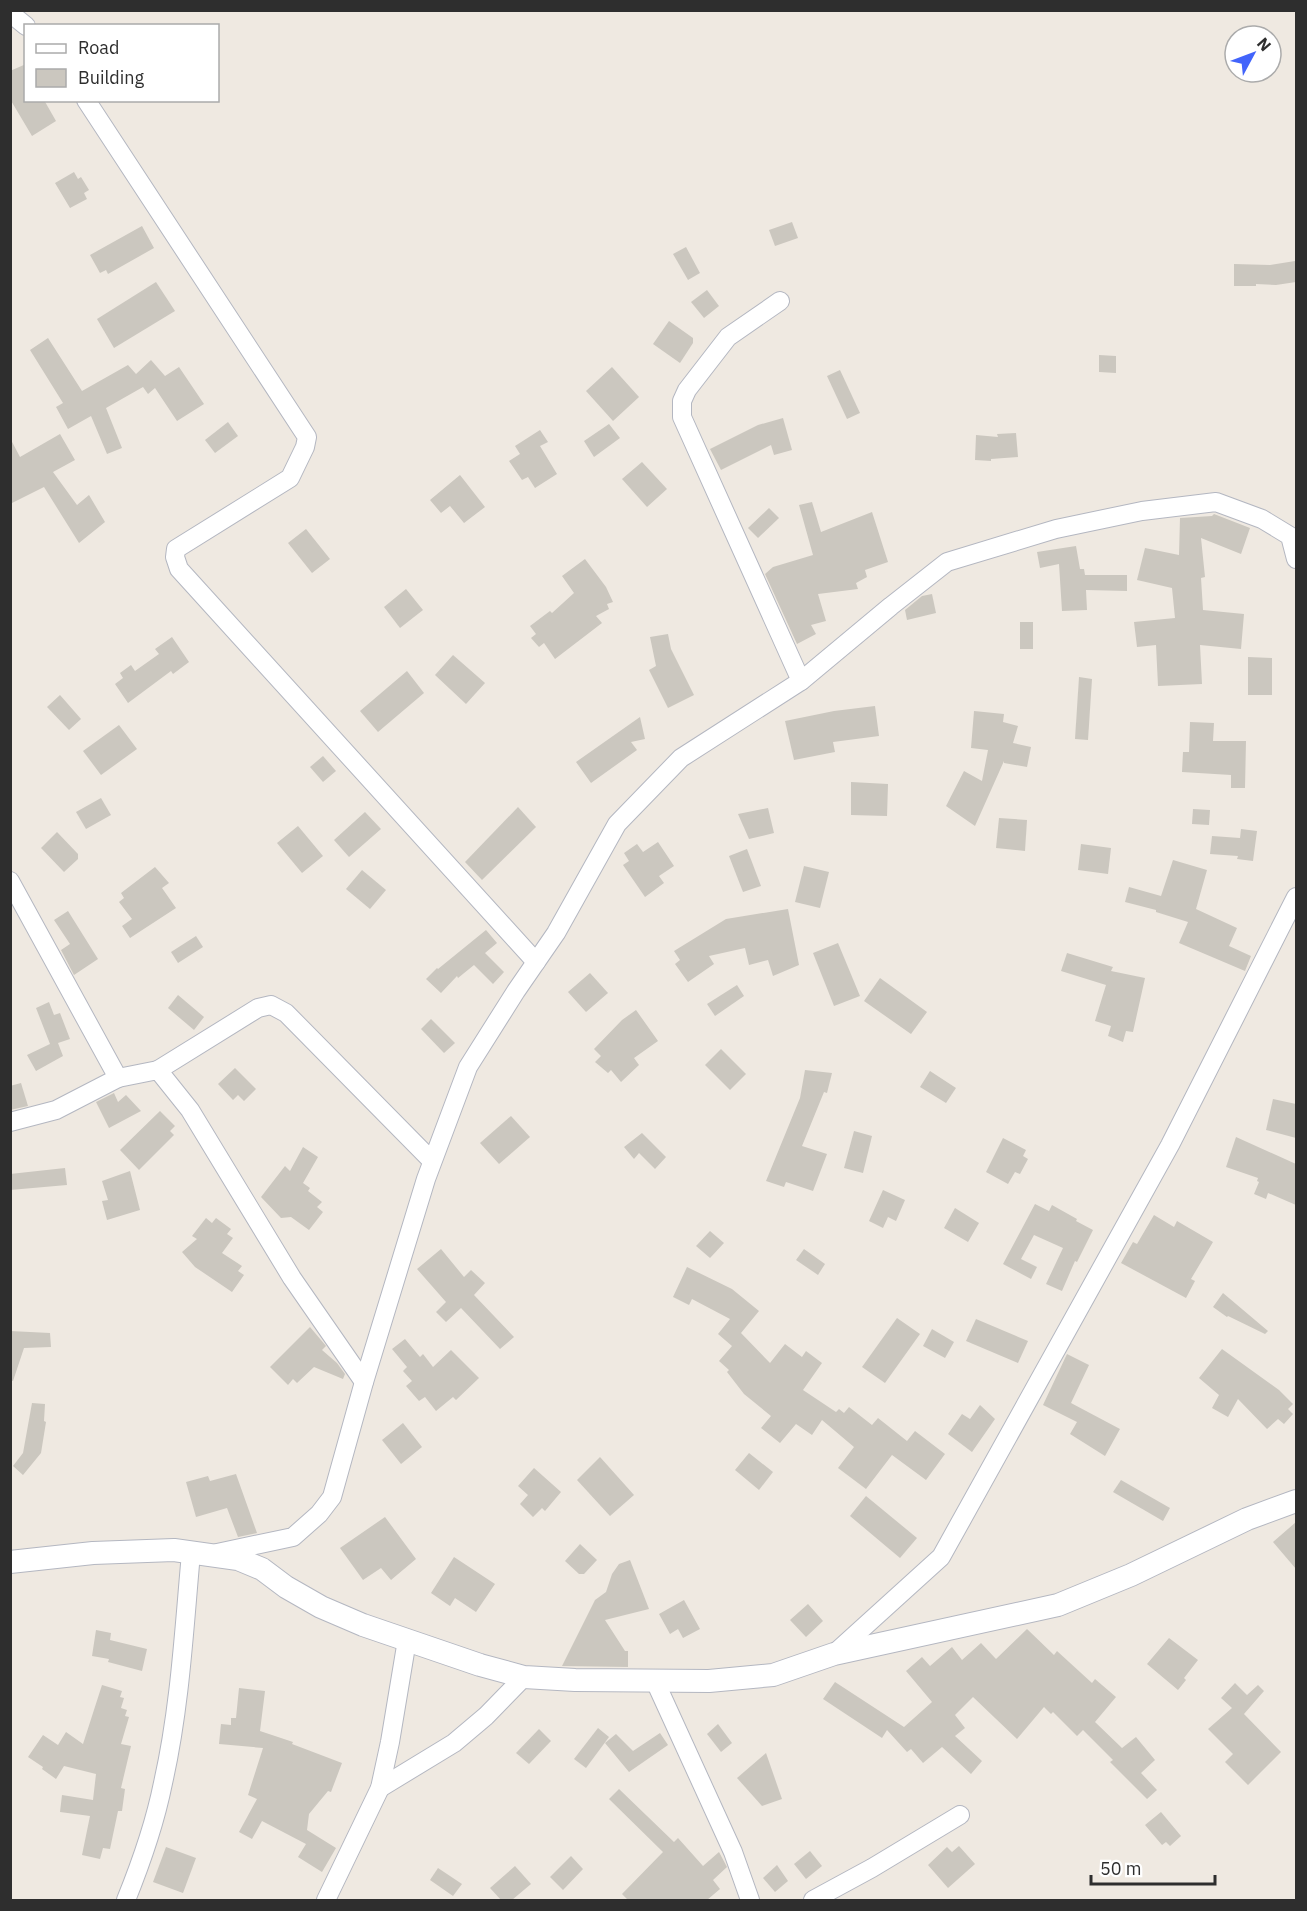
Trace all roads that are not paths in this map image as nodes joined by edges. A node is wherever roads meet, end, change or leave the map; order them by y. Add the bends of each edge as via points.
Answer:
1 (10, 13) edge
2 (24, 24) edge
3 (87, 102) edge
4 (780, 301) dead end
5 (1296, 559) edge
6 (801, 681) junction
7 (10, 881) edge
8 (1296, 897) edge
9 (536, 962) junction
10 (158, 1070) junction
11 (118, 1077) junction
12 (10, 1122) edge
13 (432, 1161) junction
14 (363, 1382) junction
15 (1296, 1501) edge
16 (198, 1554) junction
17 (10, 1562) edge
18 (407, 1640) junction
19 (834, 1654) junction
20 (524, 1677) junction
21 (654, 1679) junction
22 (380, 1788) junction
23 (960, 1815) dead end
24 (126, 1900) edge
25 (326, 1900) edge
26 (750, 1900) edge
27 (813, 1900) edge

1 - 2 street
3 - 9 street via 307,437 290,478 176,549 178,569
4 - 6 street via 728,337 687,390 682,417
5 - 6 street via 1290,536 1262,519 1216,502 1142,511 1056,529 947,562
6 - 9 street via 681,758 617,824
7 - 11 street
8 - 19 street via 1170,1145 941,1557
9 - 13 street via 468,1067
10 - 11 street
10 - 13 street via 258,1008 271,1005 286,1013
10 - 14 street via 190,1110 292,1278
11 - 12 street via 56,1110
13 - 14 street
14 - 16 street via 332,1497 320,1514 293,1537
15 - 19 street via 1247,1519 1058,1605
16 - 17 street via 174,1550 93,1553
16 - 18 street via 249,1563 321,1607
16 - 24 street via 165,1774
18 - 20 street
18 - 22 street
19 - 21 street via 773,1675 709,1682
20 - 21 street
20 - 22 street via 454,1743
21 - 26 street via 733,1852
22 - 25 street
23 - 27 street

